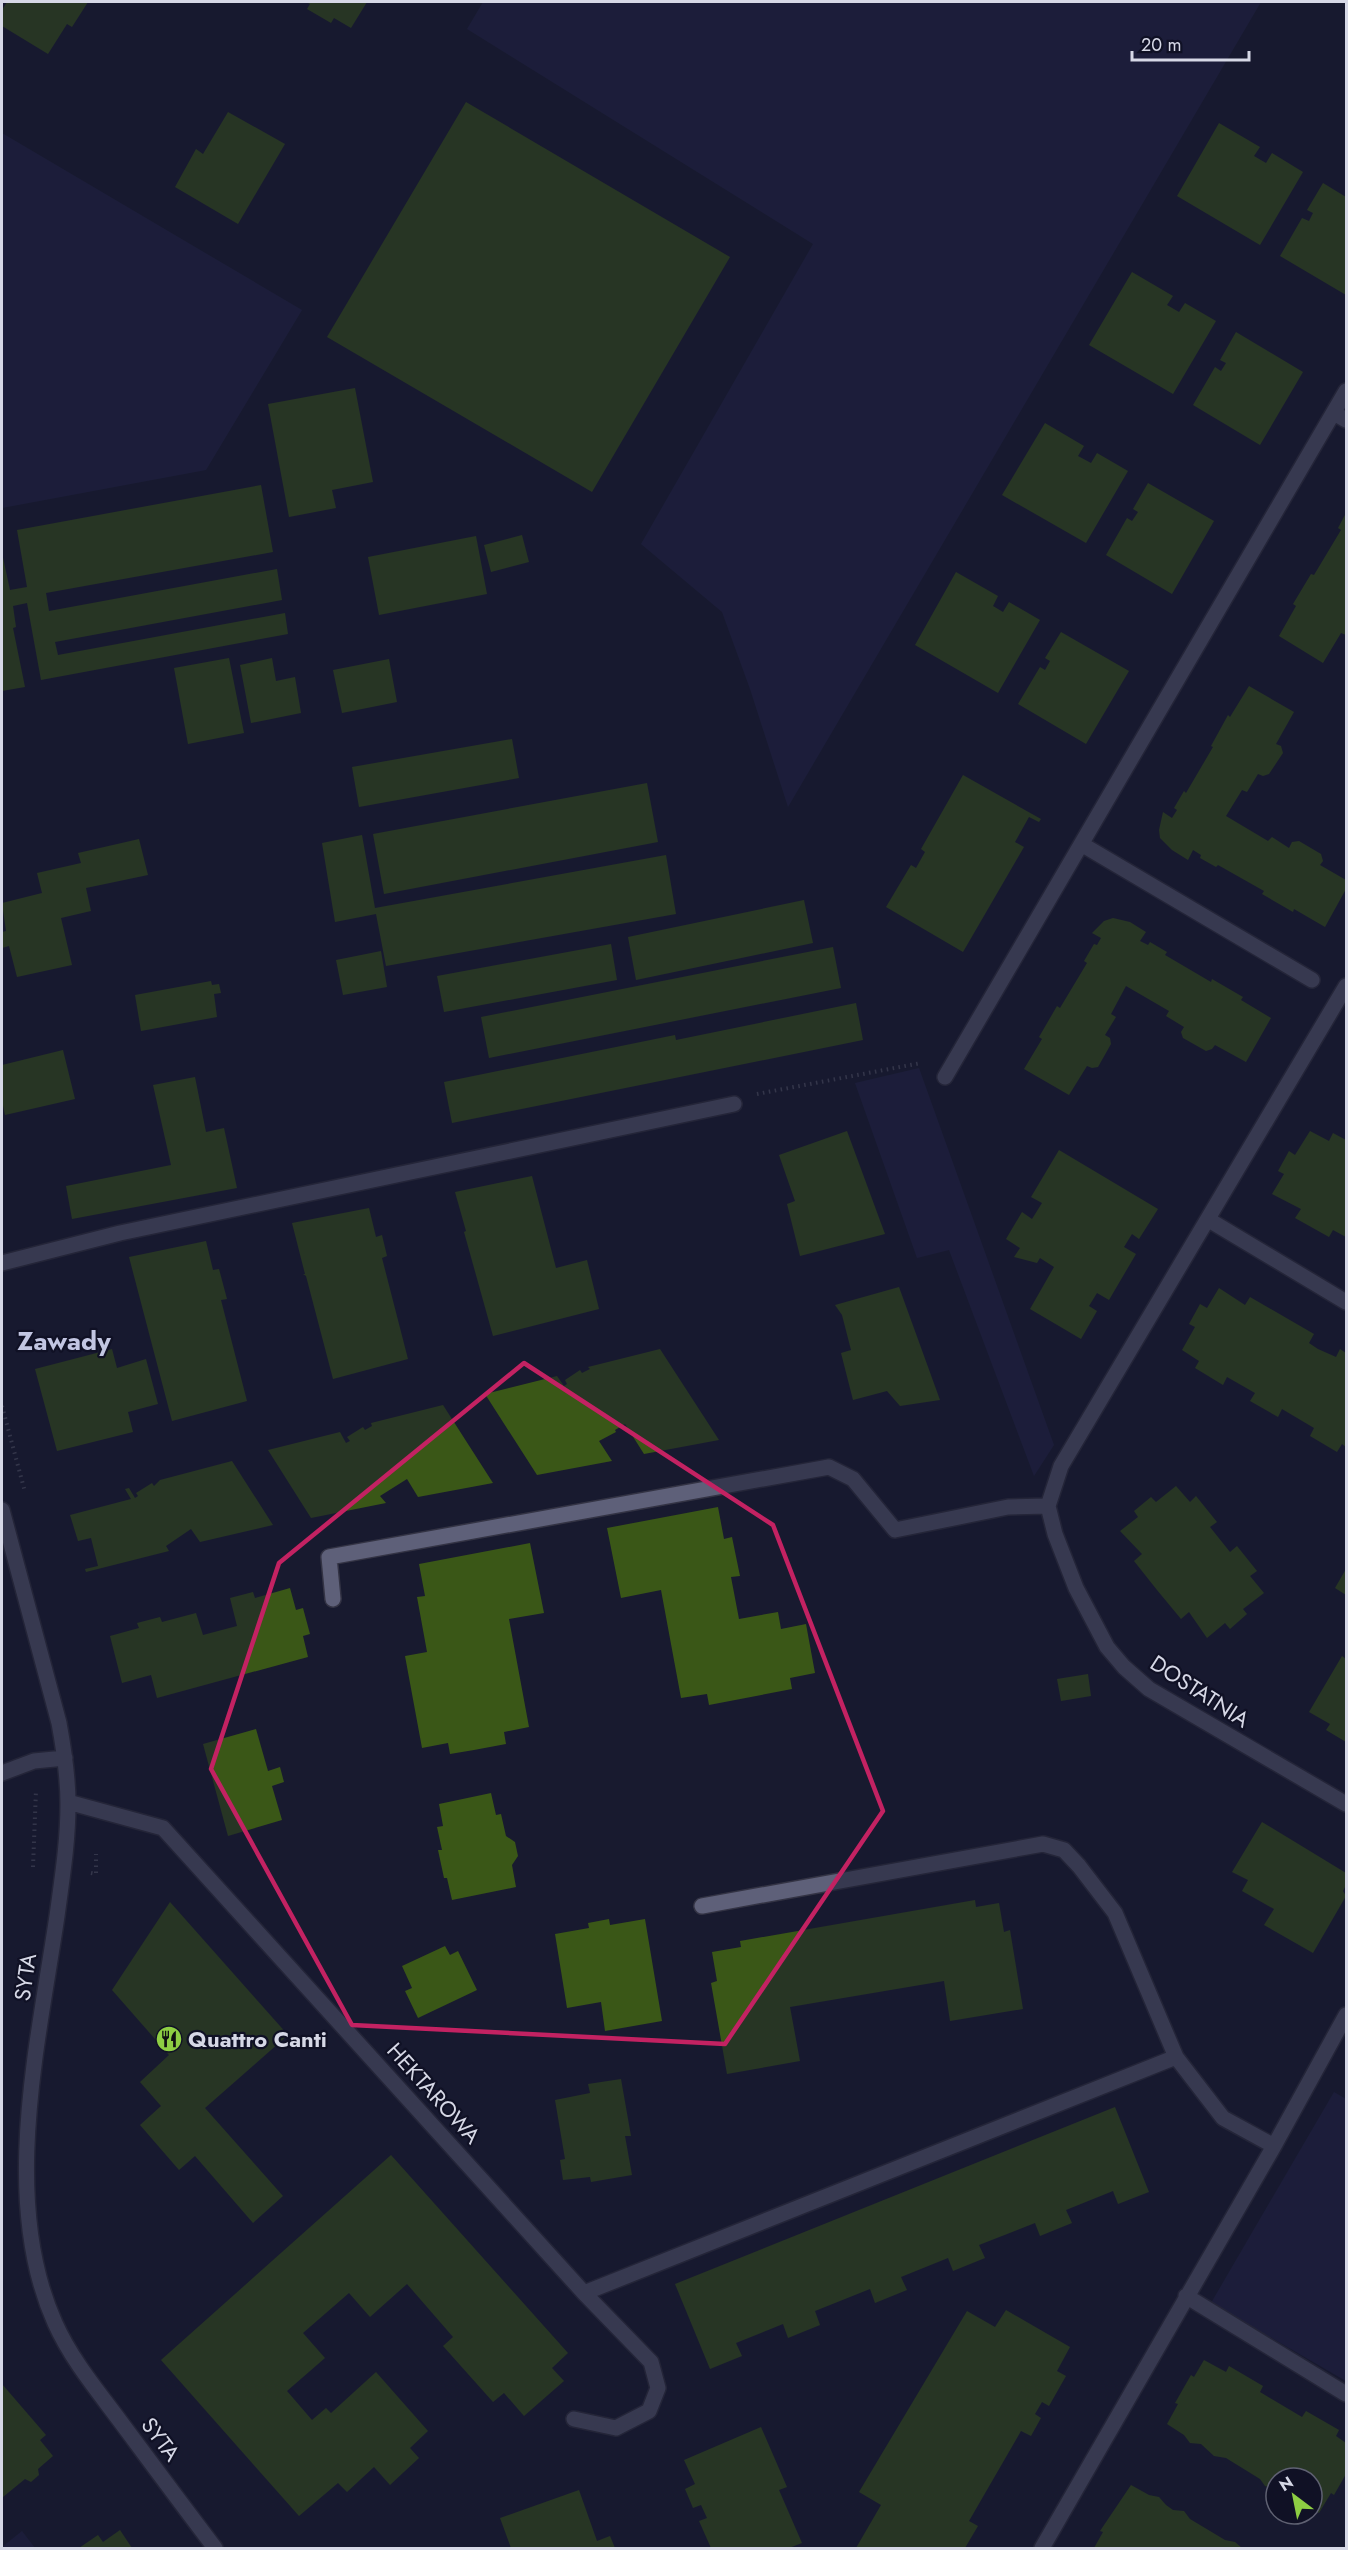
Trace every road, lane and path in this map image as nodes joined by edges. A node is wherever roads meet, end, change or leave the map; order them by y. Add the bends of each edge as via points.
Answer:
1 (1347, 391) edge
2 (1340, 417) edge
3 (1083, 845) junction
4 (1312, 980) dead end
5 (1347, 986) edge
6 (955, 1062) junction
7 (945, 1077) dead end
8 (734, 1104) joint
9 (1209, 1220) junction
10 (2, 1263) edge
11 (1347, 1302) edge
12 (1048, 1506) junction
13 (2, 1510) edge
14 (333, 1599) dead end
15 (65, 1758) junction
16 (2, 1773) edge
17 (68, 1802) junction
18 (1347, 1804) edge
19 (702, 1906) dead end
20 (1347, 2015) edge
21 (1176, 2057) junction
22 (1274, 2146) junction
23 (584, 2293) junction
24 (1186, 2296) junction
25 (1347, 2394) edge
26 (574, 2419) dead end
27 (215, 2548) edge
28 (1042, 2548) edge

1 - 2 street
2 - 3 street
3 - 4 street
3 - 6 street
5 - 9 street
6 - 7 street
6 - 8 path via 913,1064 747,1096
8 - 10 street via 132,1230
9 - 11 street
9 - 12 street via 1061,1467
12 - 14 street via 1008,1508 895,1530 853,1479 829,1467 329,1557
12 - 18 street, DOSTATNIA via 1054,1534 1076,1588 1107,1647 1125,1667 1177,1708
13 - 15 street, SYTA
15 - 16 street via 34,1761
15 - 17 street, SYTA
17 - 23 street, HEKTAROWA via 163,1828
17 - 27 street, SYTA via 63,1871 29,2118 28,2202 37,2262 48,2304 68,2347
19 - 21 street via 1043,1844 1064,1850 1115,1913
20 - 22 street
21 - 22 street via 1223,2118
21 - 23 street
22 - 24 street
23 - 26 street, HEKTAROWA via 651,2362 658,2388 649,2411 616,2428
24 - 25 street
24 - 28 street

